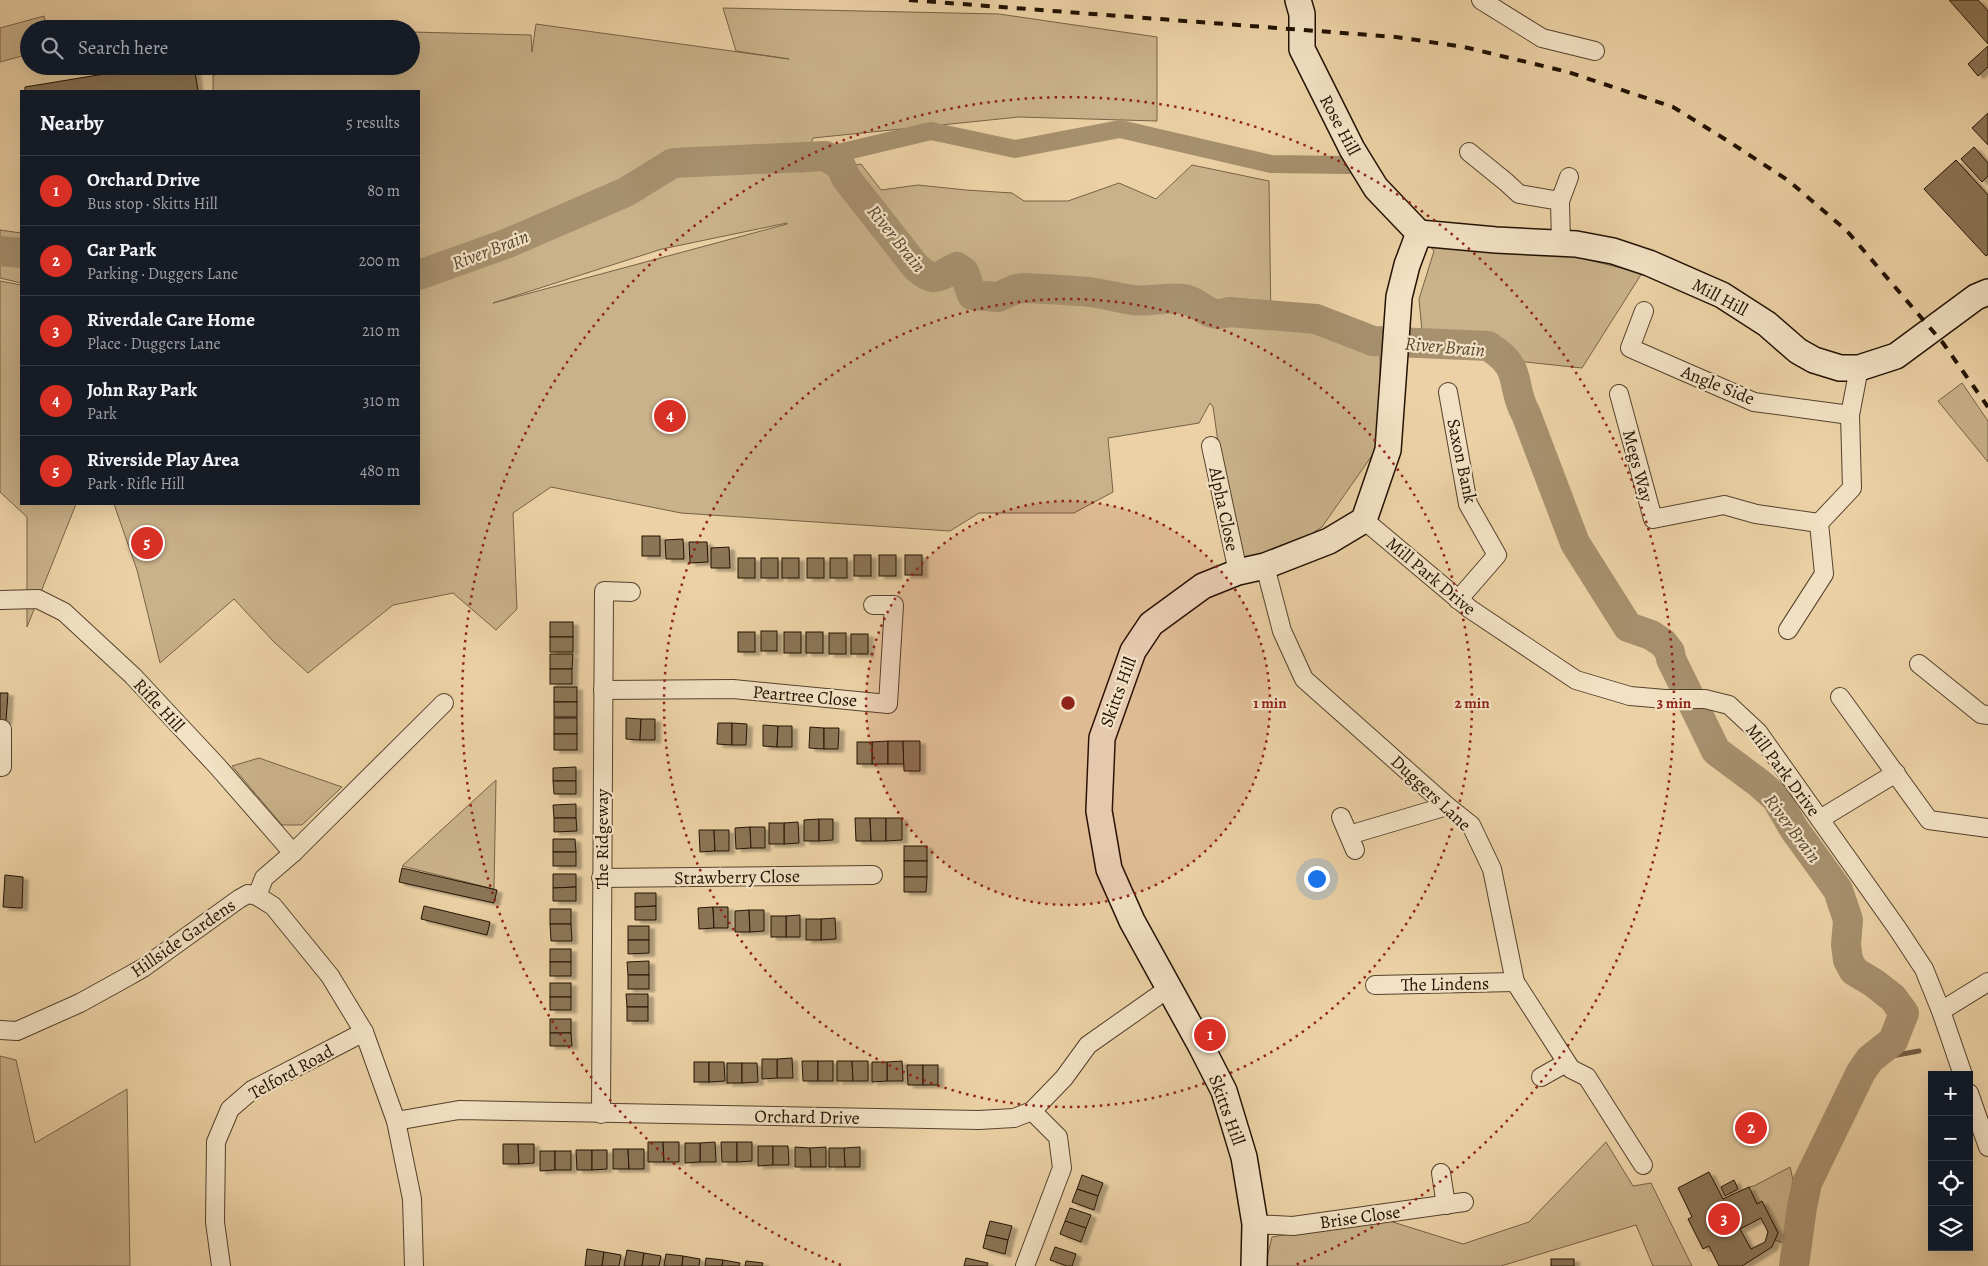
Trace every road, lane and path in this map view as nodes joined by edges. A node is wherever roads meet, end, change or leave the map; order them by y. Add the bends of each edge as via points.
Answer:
1 (1298, 0) edge
2 (1481, 0) edge
3 (1595, 51) dead end
4 (1469, 152) dead end
5 (1570, 177) dead end
6 (1560, 201) junction
7 (1419, 233) junction
8 (1561, 244) junction
9 (1988, 292) edge
10 (1644, 311) dead end
11 (1859, 368) junction
12 (1448, 392) dead end
13 (1619, 394) dead end
14 (1850, 414) junction
15 (1211, 446) dead end
16 (1364, 520) junction
17 (1819, 523) junction
18 (1265, 566) junction
19 (1238, 572) junction
20 (631, 592) dead end
21 (0, 600) edge
22 (1458, 600) junction
23 (873, 605) dead end
24 (1788, 630) dead end
25 (1919, 664) dead end
26 (603, 690) junction
27 (1840, 697) dead end
28 (444, 703) dead end
29 (1988, 715) edge
30 (0, 729) edge
31 (2, 767) dead end
32 (1896, 773) junction
33 (1447, 806) junction
34 (1341, 817) dead end
35 (1820, 820) junction
36 (1988, 828) edge
37 (293, 854) junction
38 (873, 875) dead end
39 (601, 878) junction
40 (257, 896) junction
41 (1515, 982) junction
42 (1988, 982) edge
43 (1375, 986) dead end
44 (1169, 988) junction
45 (1942, 1011) junction
46 (0, 1030) edge
47 (364, 1032) junction
48 (1566, 1063) junction
49 (1962, 1071) edge
50 (1541, 1077) dead end
51 (1973, 1104) edge
52 (1032, 1111) junction
53 (600, 1114) junction
54 (396, 1120) junction
55 (1988, 1147) edge
56 (1643, 1166) dead end
57 (1441, 1173) dead end
58 (1464, 1202) dead end
59 (1446, 1204) junction
60 (1255, 1224) junction
61 (220, 1266) edge
62 (414, 1266) edge
63 (1024, 1266) edge
64 (1254, 1266) edge

1 - 7 street, Rose Hill via 1302,14 1302,49 1352,149 1376,188
2 - 3 street via 1542,38
4 - 6 street via 1519,194
5 - 6 street
6 - 8 street
7 - 8 street, Mill Hill
7 - 16 street via 1399,297 1388,450
8 - 11 street, Mill Hill via 1613,251 1649,263 1722,295 1814,360 1840,368
9 - 11 street, Mill Hill via 1976,297 1896,356
10 - 14 street, Angle Side via 1630,348 1754,402
11 - 14 street
12 - 22 street, Saxon Bank via 1468,504 1498,555
13 - 17 street, Megs Way via 1653,519 1724,505 1756,514
14 - 17 street via 1852,488
15 - 19 street, Alpha Close
16 - 18 street, Skitts Hill via 1328,542
16 - 22 street, Mill Park Drive
17 - 24 street via 1824,574
18 - 19 street, Skitts Hill
18 - 33 street, Duggers Lane via 1282,631 1304,679
19 - 44 street, Skitts Hill via 1203,586 1151,624 1133,651 1102,738 1099,811 1109,869 1132,921
20 - 26 street, The Ridgeway via 604,592
21 - 37 street, Rifle Hill via 38,599 64,612 133,676
22 - 35 street, Mill Park Drive via 1576,680 1630,696 1704,699 1728,705 1758,732
23 - 26 street, Peartree Close via 894,605 888,704 733,690
25 - 29 street via 1981,714
26 - 39 street, The Ridgeway
27 - 32 street
28 - 37 street, Hillside Gardens
30 - 31 street
32 - 35 street
32 - 36 street via 1930,820
33 - 34 street via 1352,842
33 - 41 street, Duggers Lane via 1471,825 1492,869
35 - 45 street, Mill Park Drive via 1924,969
37 - 40 street, Hillside Gardens via 264,878
38 - 39 street, Strawberry Close
39 - 53 street, The Ridgeway
40 - 46 street, Hillside Gardens via 248,894 239,899 143,968 80,1003 17,1031
40 - 47 street via 273,906 330,976
41 - 43 street, The Lindens
41 - 48 street, Duggers Lane
42 - 45 street
44 - 52 street, Orchard Drive via 1088,1045 1064,1078
44 - 60 street, Skitts Hill via 1224,1091 1244,1157
45 - 49 street, Mill Park Drive
47 - 54 street
47 - 61 street, Telford Road via 252,1090 230,1109 216,1142 216,1222
48 - 50 street
48 - 56 street, Duggers Lane via 1570,1069 1587,1077
51 - 55 street
52 - 53 street, Orchard Drive via 1014,1118 979,1120
52 - 63 street via 1058,1136 1062,1168
53 - 54 street, Orchard Drive via 459,1110
54 - 62 street via 412,1199
57 - 59 street
58 - 59 street, Brise Close
59 - 60 street, Brise Close via 1293,1226
60 - 64 street, Skitts Hill

